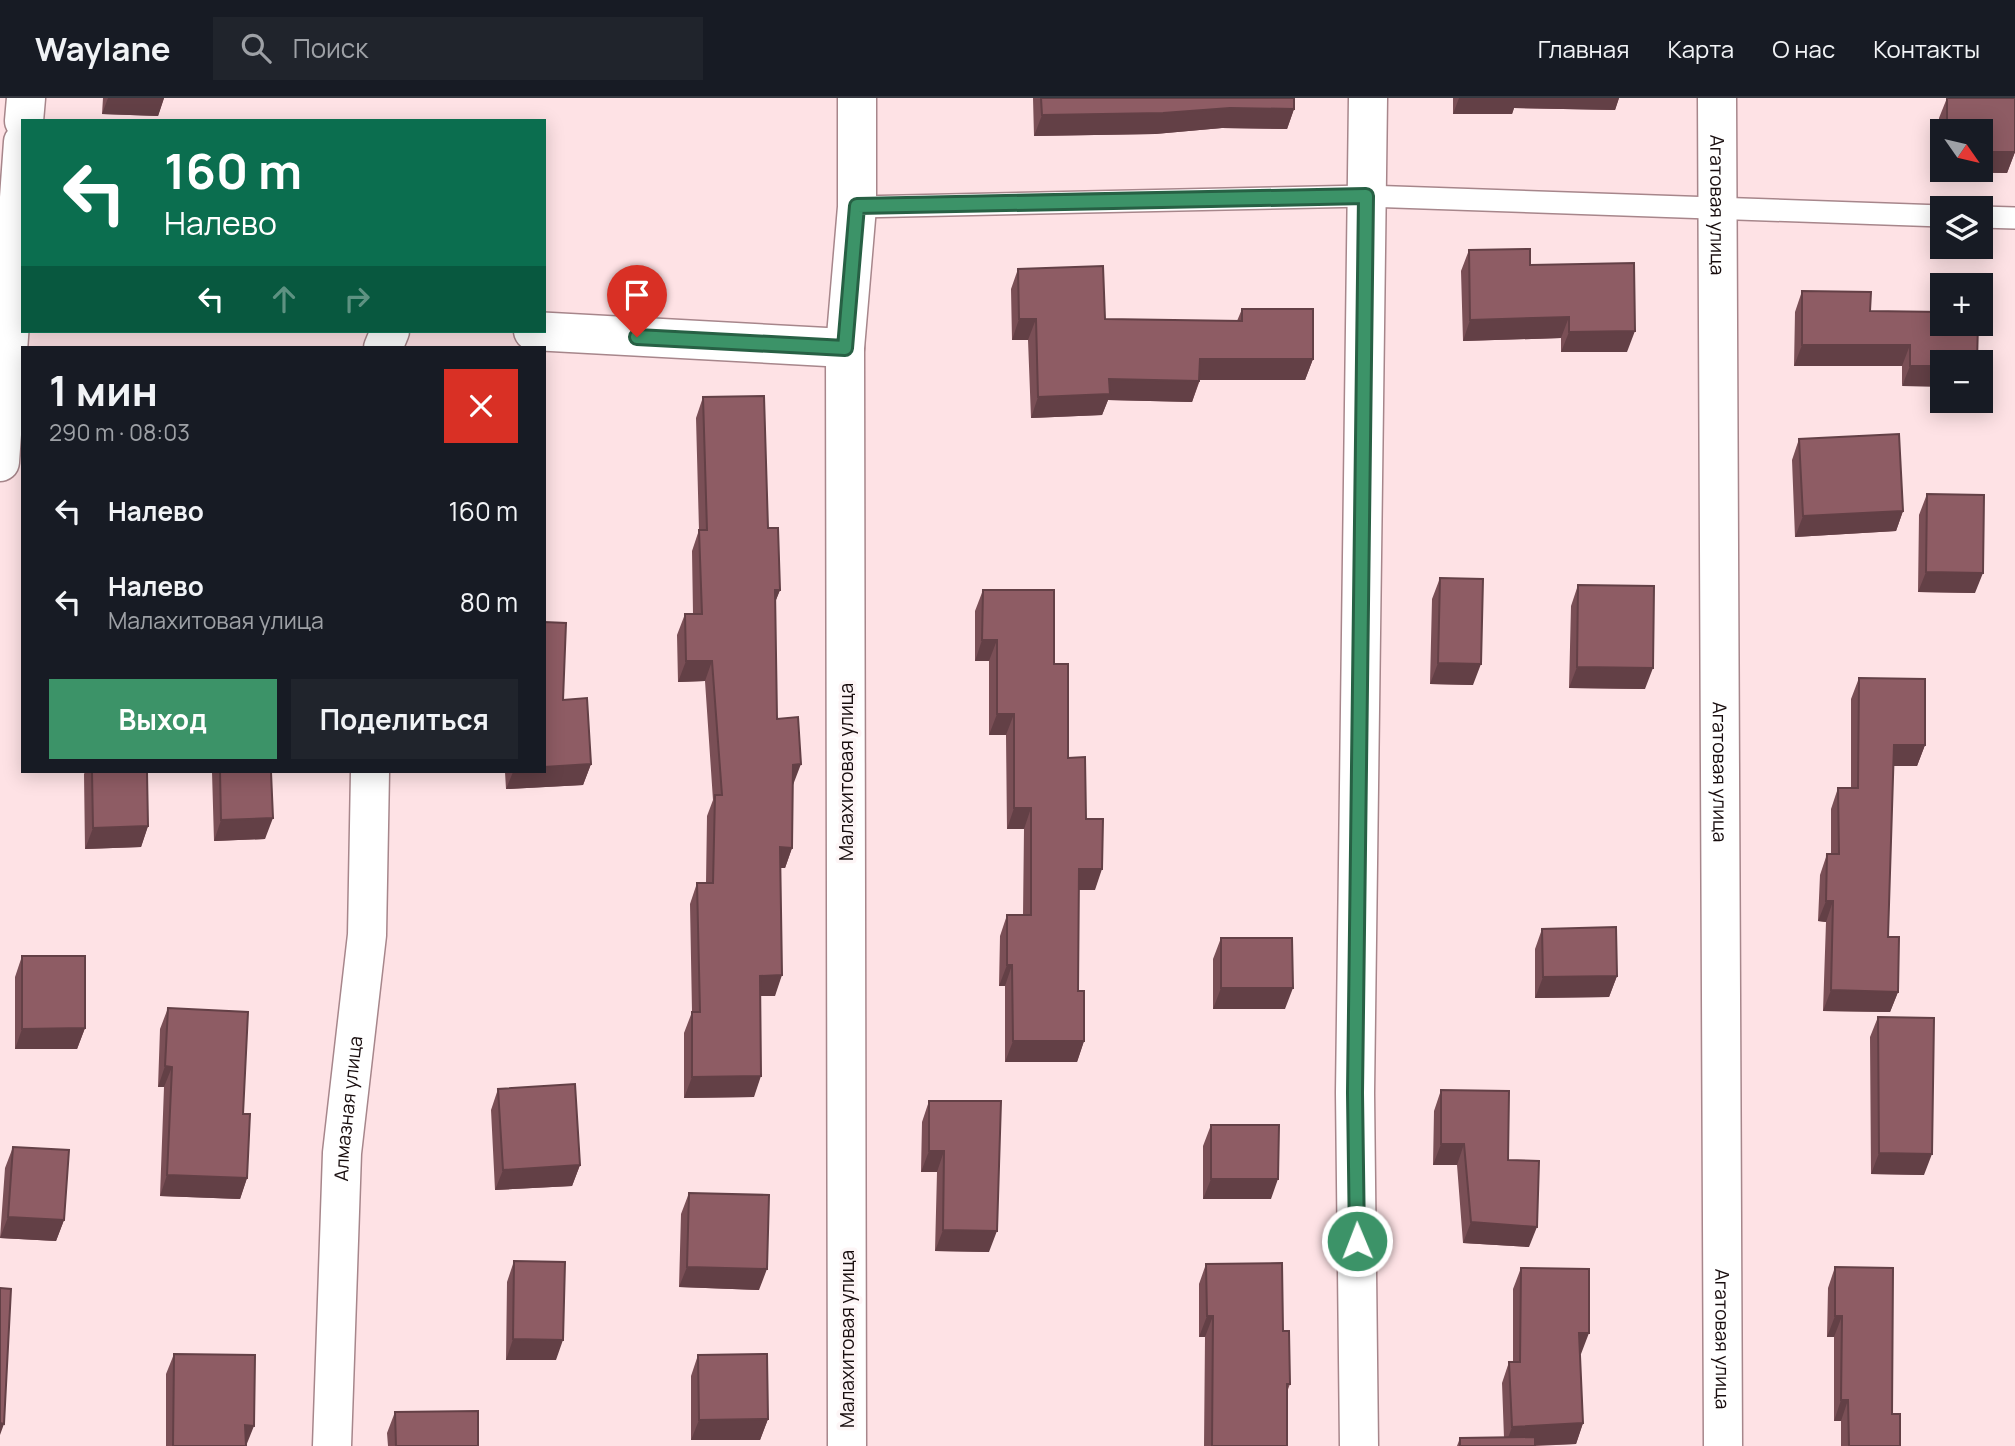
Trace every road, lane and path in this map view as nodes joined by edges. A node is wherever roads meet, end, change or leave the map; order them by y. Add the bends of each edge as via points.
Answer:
1 (26, 98) edge
2 (857, 98) edge
3 (1368, 98) edge
4 (1717, 98) edge
5 (24, 119) edge
6 (21, 170) edge
7 (1366, 196) junction
8 (857, 206) junction
9 (1715, 209) junction
10 (1930, 216) edge
11 (1993, 217) edge
12 (2015, 218) edge
13 (546, 332) edge
14 (845, 348) junction
15 (0, 462) edge
16 (370, 773) edge
17 (332, 1446) edge
18 (846, 1446) edge
19 (1359, 1446) edge
20 (1723, 1446) edge

1 - 5 street
2 - 8 street, Малахитовая улица
3 - 7 street
4 - 9 street, Агатовая улица
6 - 15 street
7 - 8 lane
7 - 9 lane
7 - 19 street via 1355,1093
8 - 14 street, Малахитовая улица
9 - 10 lane
9 - 20 street, Агатовая улица
11 - 12 lane
13 - 14 street
14 - 18 street, Малахитовая улица
16 - 17 street, Алмазная улица via 368,935 342,1153

